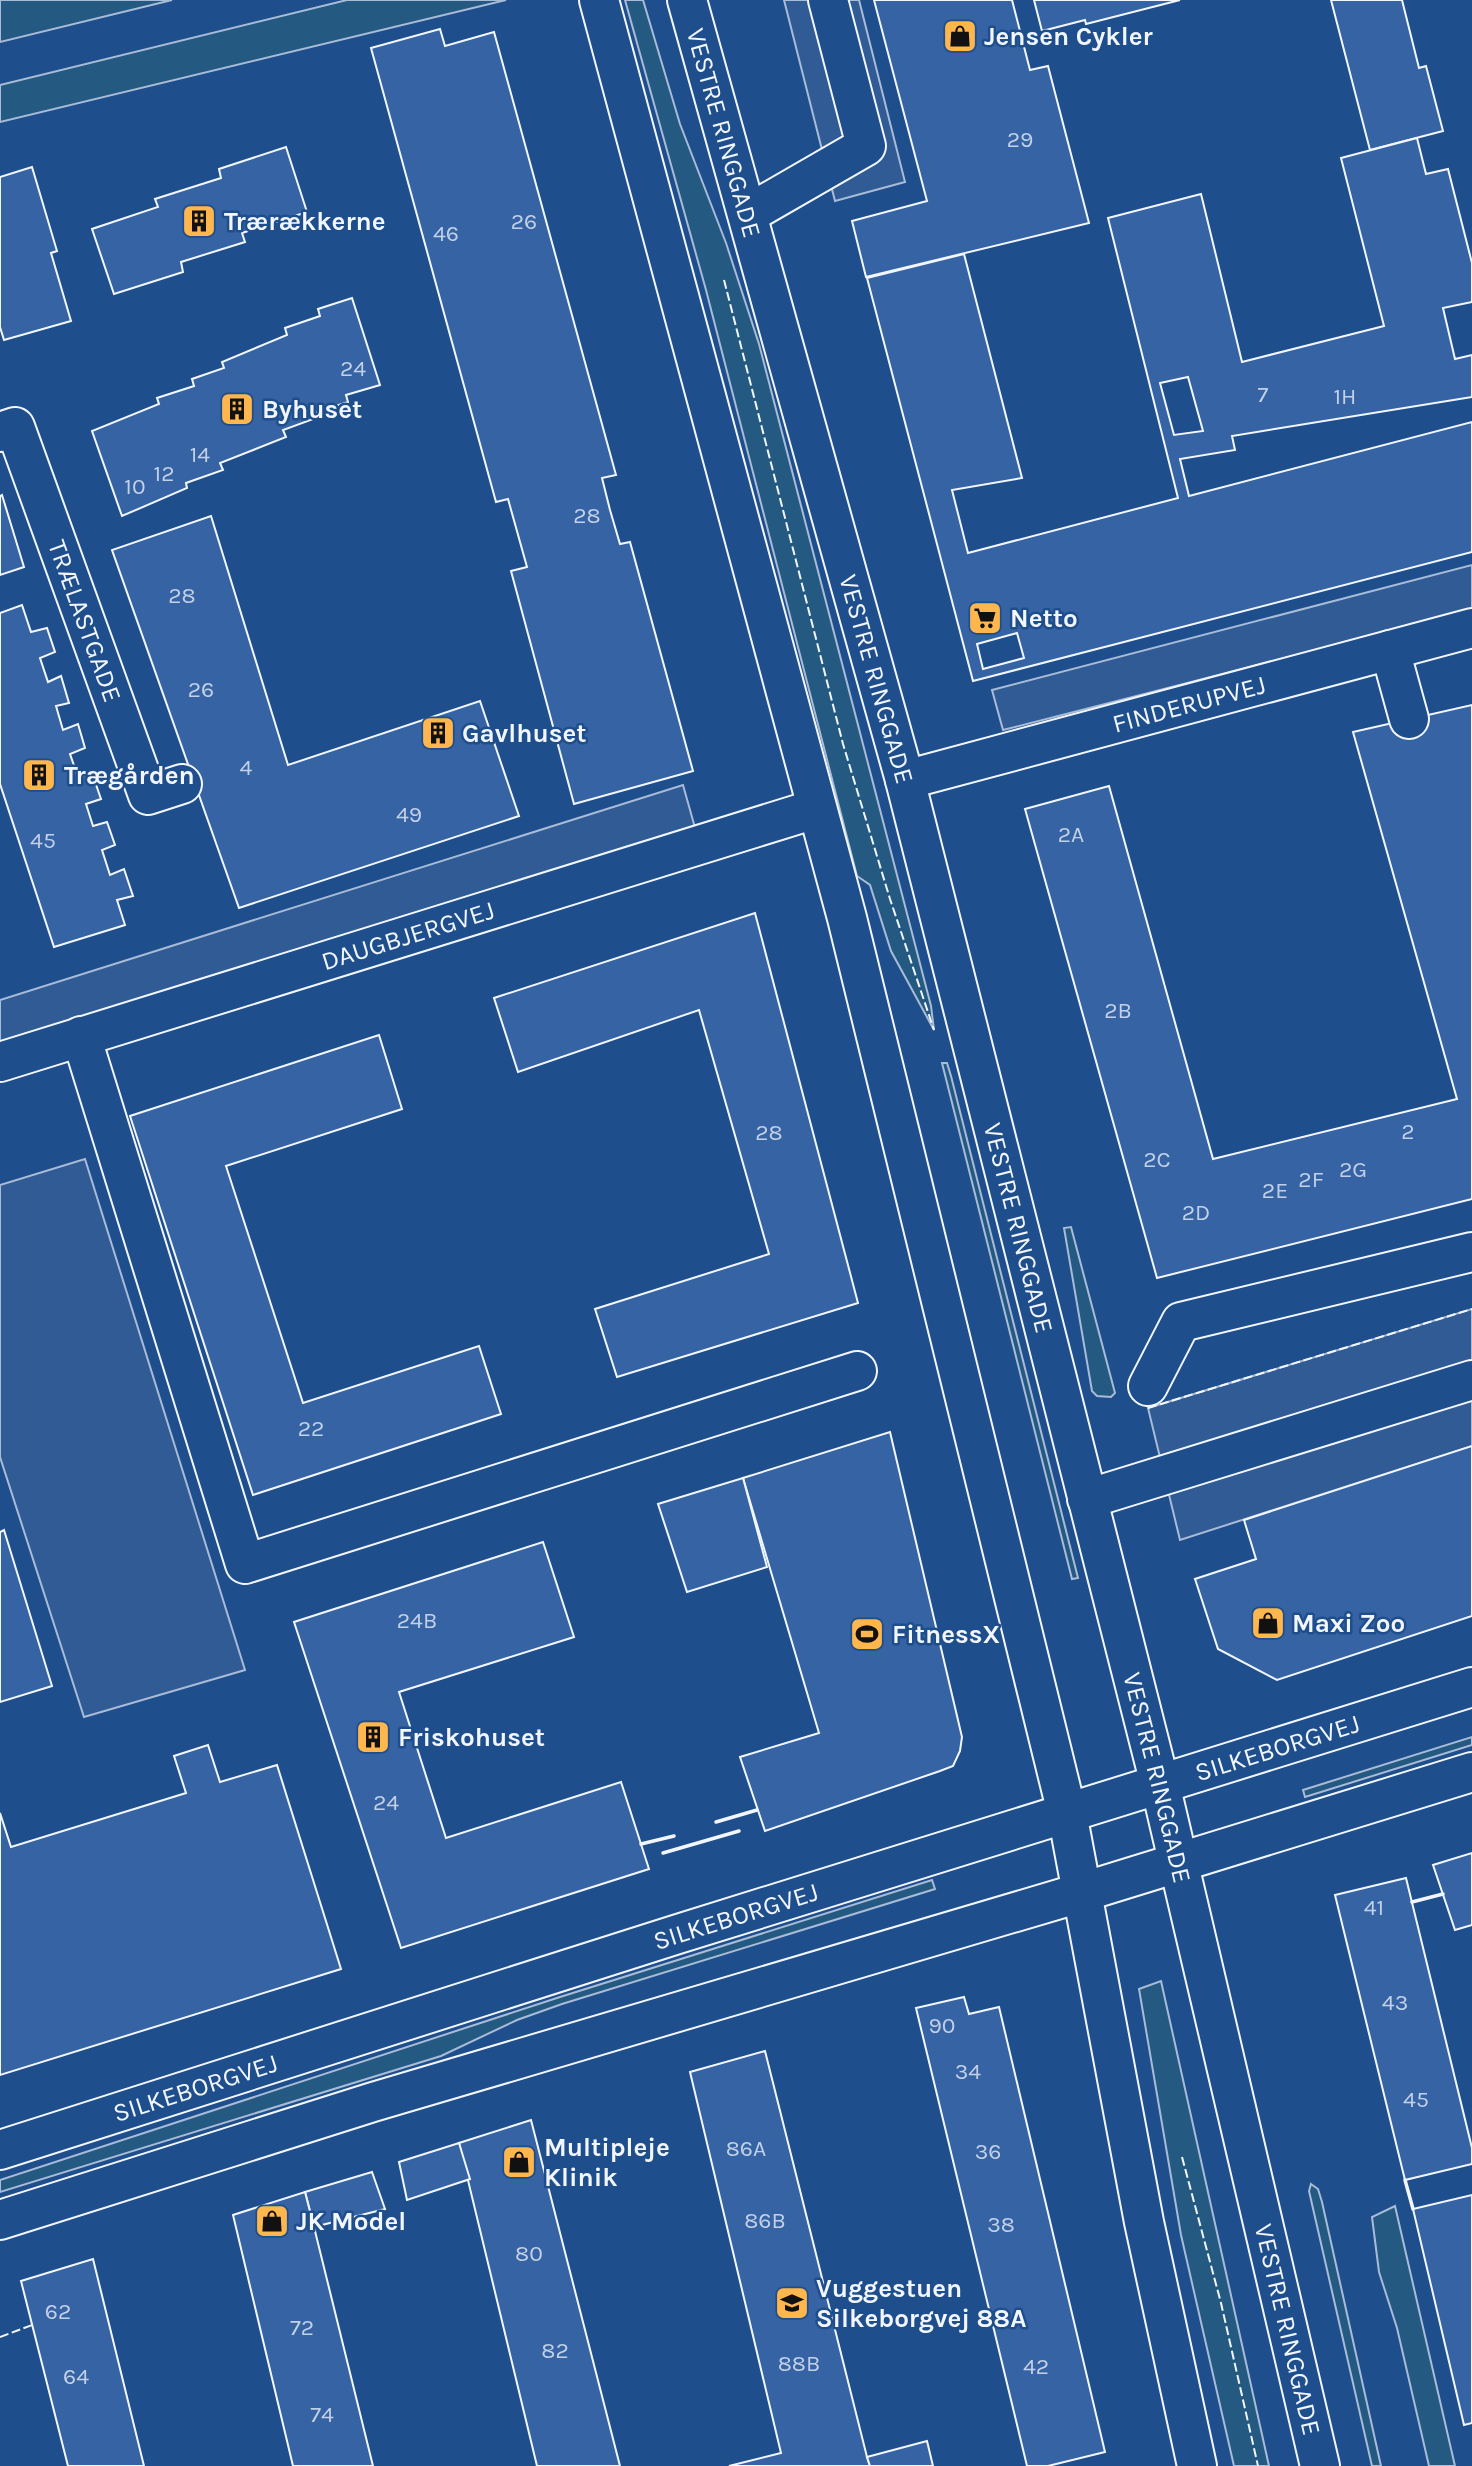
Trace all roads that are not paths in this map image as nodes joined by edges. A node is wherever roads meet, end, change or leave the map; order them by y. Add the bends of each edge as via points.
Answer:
1 (599, 0) edge
2 (687, 0) edge
3 (828, 0) edge
4 (748, 214) junction
5 (0, 432) edge
6 (1472, 628) edge
7 (1390, 650) junction
8 (1409, 719) dead end
9 (905, 780) junction
10 (182, 784) dead end
11 (815, 809) junction
12 (81, 1036) junction
13 (0, 1062) edge
14 (1472, 1252) edge
15 (857, 1371) dead end
16 (1472, 1380) edge
17 (1148, 1386) dead end
18 (1087, 1499) junction
19 (1472, 1687) edge
20 (1472, 1772) edge
21 (1160, 1784) junction
22 (1067, 1812) junction
23 (1179, 1862) junction
24 (1083, 1892) junction
25 (0, 2150) edge
26 (0, 2220) edge
27 (1197, 2466) edge
28 (1320, 2466) edge

1 - 11 main road
2 - 4 main road, VESTRE RINGGADE
3 - 4 main road via 866,146
4 - 9 main road, VESTRE RINGGADE
5 - 10 main road, TRÆLASTGADE via 15,427 148,795
6 - 7 main road, FINDERUPVEJ
7 - 8 main road
7 - 9 main road, FINDERUPVEJ
9 - 18 main road, VESTRE RINGGADE
11 - 12 main road, DAUGBJERGVEJ
11 - 22 main road via 847,918
12 - 13 main road, DAUGBJERGVEJ
12 - 15 main road via 175,1294 245,1564
14 - 17 main road via 1181,1322
16 - 18 main road
18 - 21 main road, VESTRE RINGGADE
19 - 21 main road, SILKEBORGVEJ
20 - 23 main road
21 - 22 main road, SILKEBORGVEJ
21 - 23 main road, VESTRE RINGGADE
22 - 24 main road
22 - 25 main road, SILKEBORGVEJ
23 - 24 main road
23 - 28 main road, VESTRE RINGGADE
24 - 26 main road via 373,2102
24 - 27 main road via 1144,2222

